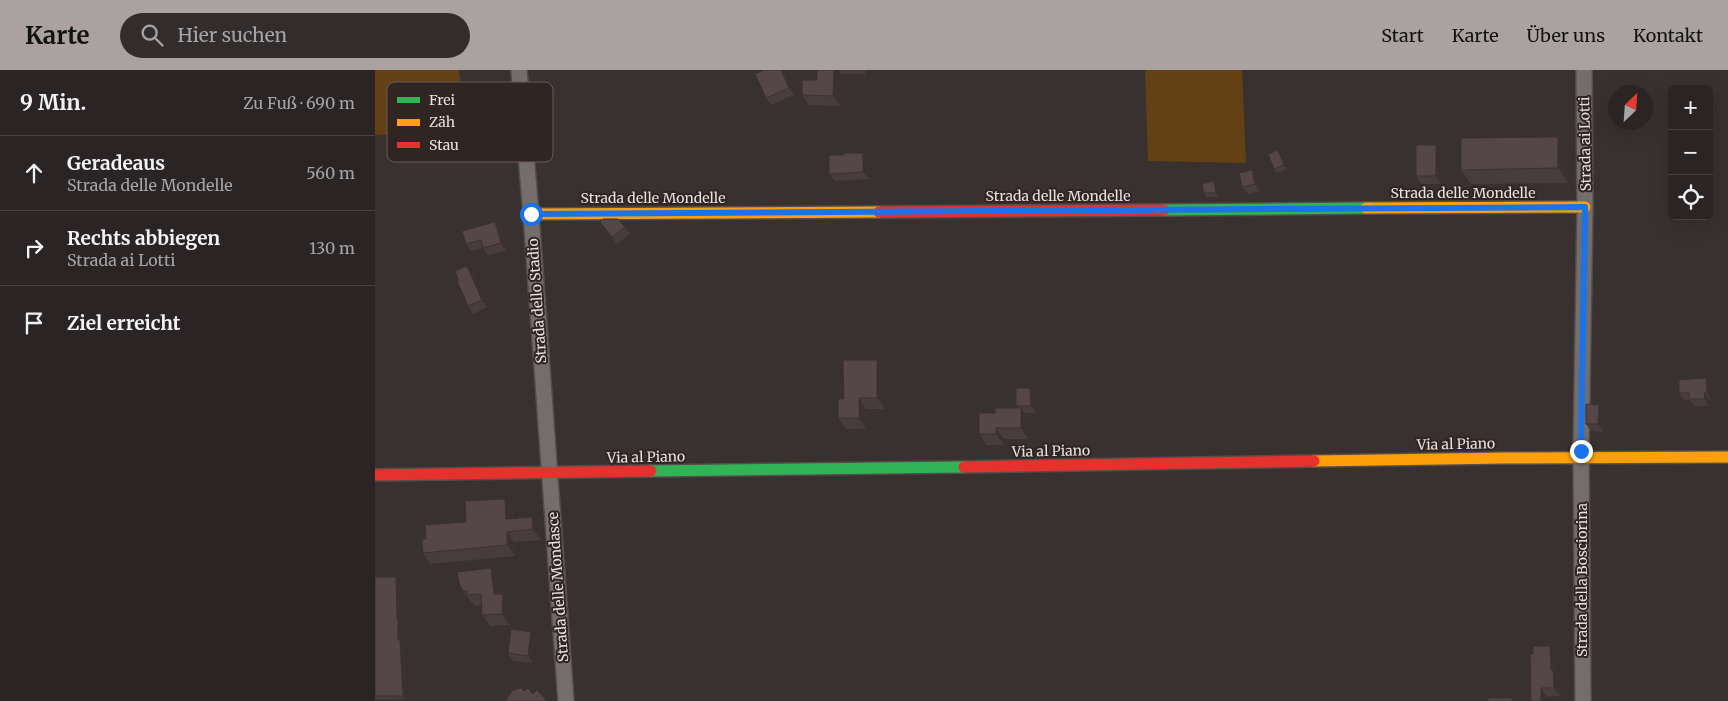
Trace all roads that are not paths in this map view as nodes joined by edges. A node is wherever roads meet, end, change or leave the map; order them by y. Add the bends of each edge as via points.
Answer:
1 (1584, 70) edge
2 (527, 162) edge
3 (1585, 207) junction
4 (531, 214) junction
5 (1728, 457) edge
6 (1581, 459) junction
7 (549, 473) junction
8 (375, 475) edge
9 (566, 701) edge
10 (1583, 701) edge

1 - 3 street, Strada ai Lotti
2 - 4 street, Strada dello Stadio
3 - 4 street, Strada delle Mondelle
3 - 6 street, Strada ai Lotti
4 - 7 street, Strada dello Stadio
5 - 6 street, Via al Piano
6 - 7 street, Via al Piano
6 - 10 street, Strada della Bosciorina
7 - 8 street, Via al Piano
7 - 9 street, Strada delle Mondasce

